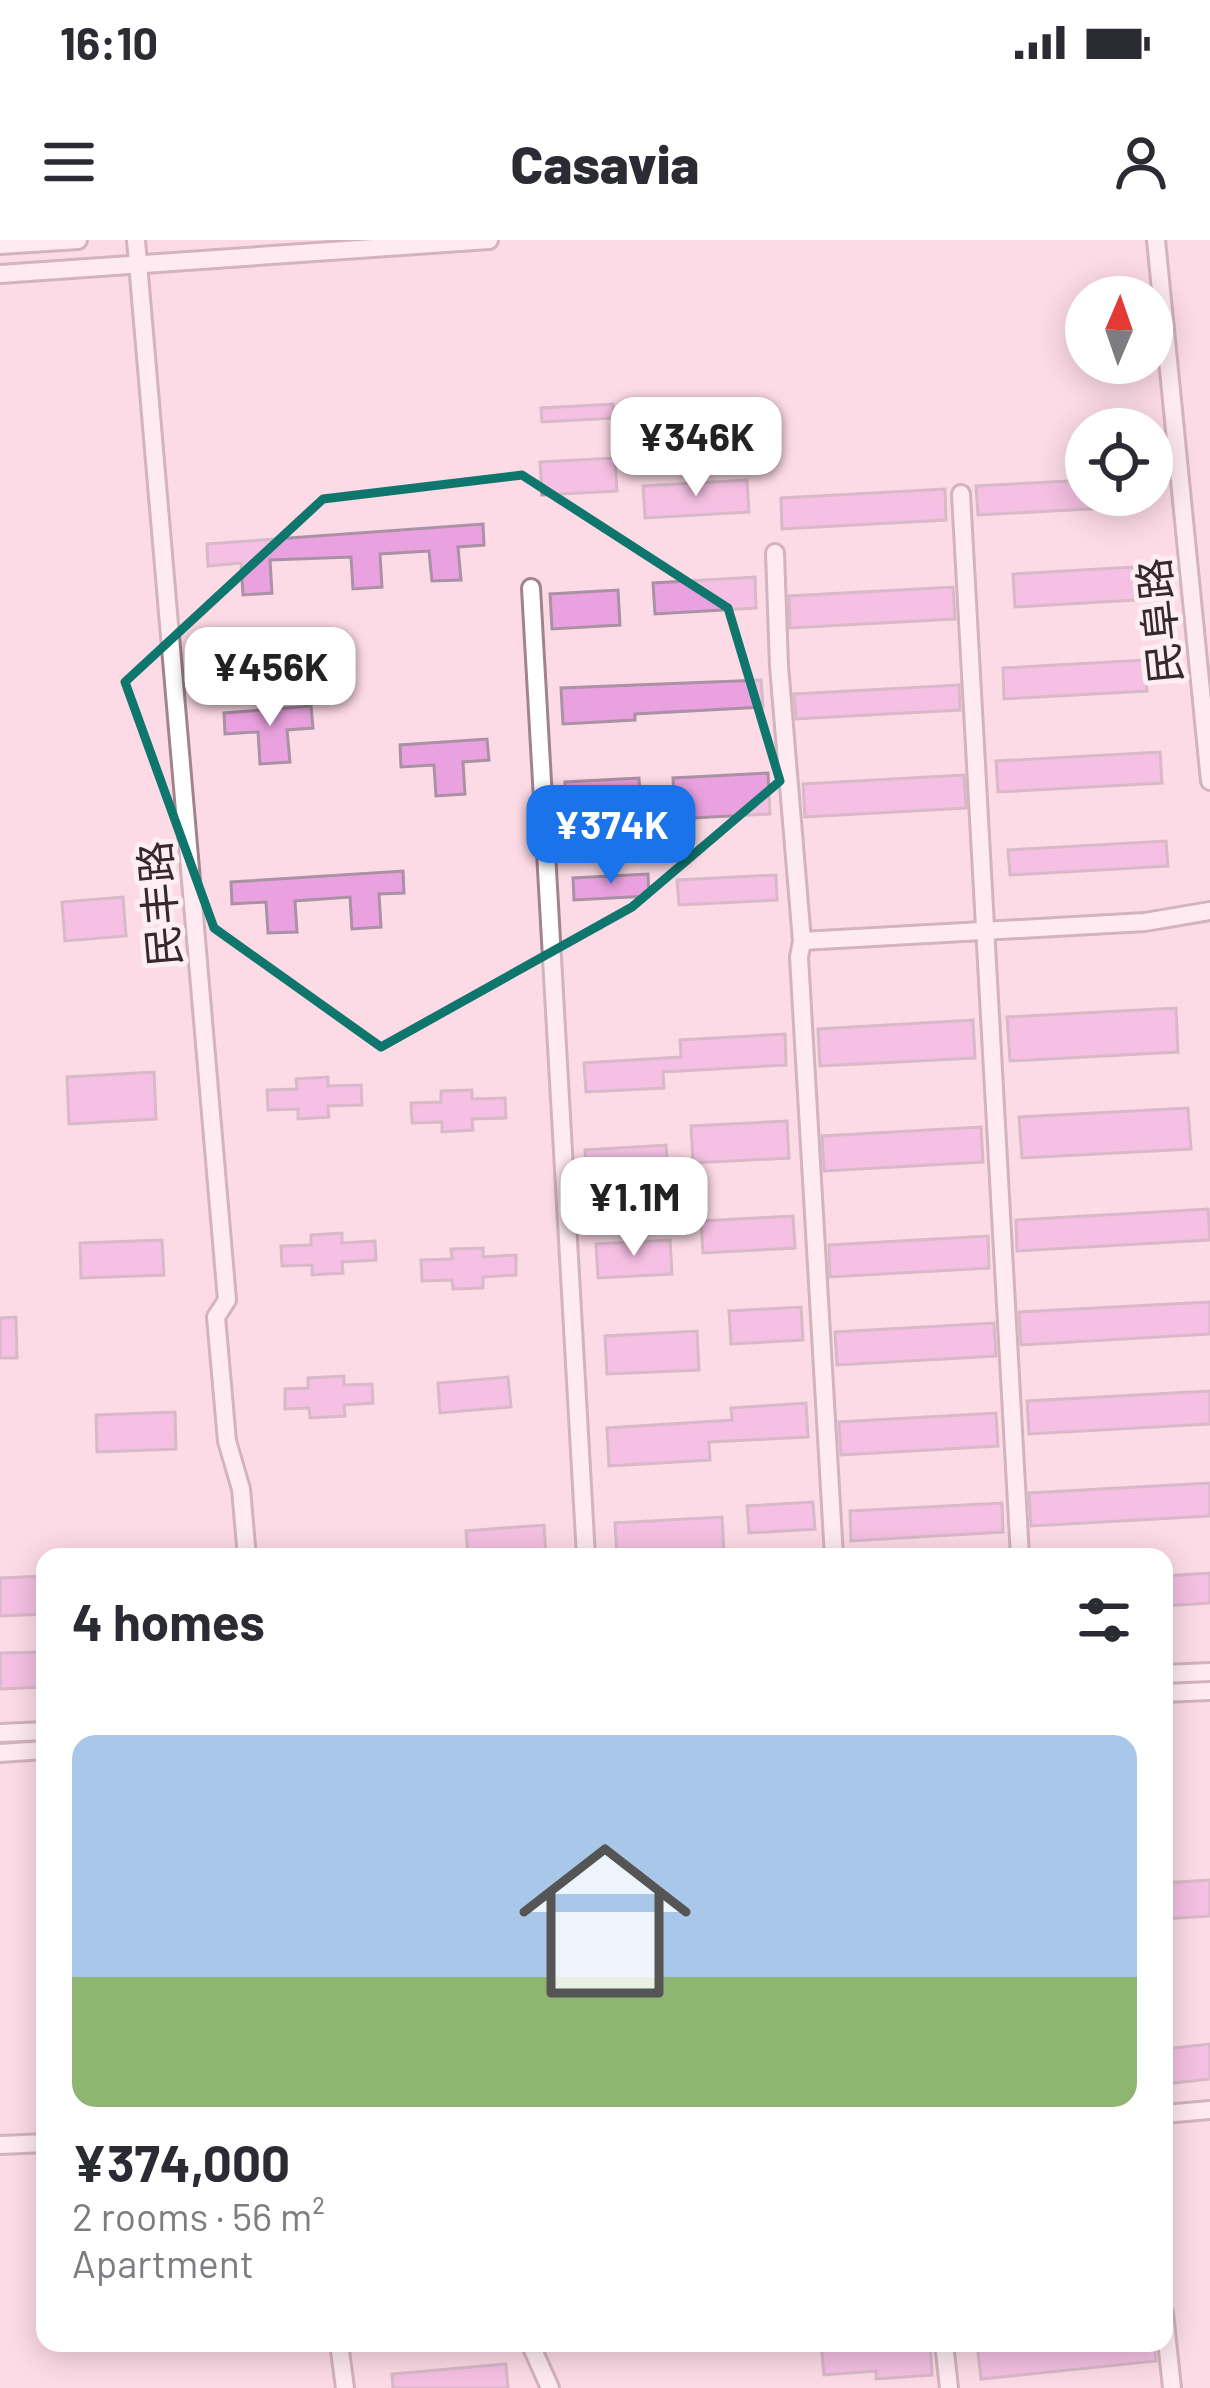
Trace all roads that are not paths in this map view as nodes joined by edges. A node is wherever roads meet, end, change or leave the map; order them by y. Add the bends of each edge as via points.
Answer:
1 (77, 240) edge
2 (136, 240) edge
3 (489, 240) edge
4 (1156, 240) edge
5 (0, 245) edge
6 (140, 264) junction
7 (0, 274) edge
8 (961, 494) dead end
9 (775, 553) dead end
10 (531, 588) dead end
11 (1210, 781) edge
12 (1210, 911) edge
13 (987, 931) junction
14 (802, 941) junction
15 (247, 1548) edge
16 (585, 1548) edge
17 (833, 1548) edge
18 (1020, 1548) edge
19 (1210, 1672) edge
20 (1173, 1674) edge
21 (1210, 1691) edge
22 (1173, 1693) edge
23 (36, 1731) edge
24 (0, 1733) edge
25 (36, 1751) edge
26 (0, 1753) edge
27 (1210, 2110) edge
28 (1173, 2113) edge
29 (36, 2143) edge
30 (0, 2144) edge
31 (340, 2352) edge
32 (534, 2352) edge
33 (945, 2352) edge
34 (1168, 2352) edge
35 (345, 2388) edge
36 (550, 2388) edge
37 (949, 2388) edge
38 (1172, 2388) edge

1 - 5 street
2 - 6 street, 民丰路
3 - 6 street
4 - 11 street, 民阜路
6 - 7 street
6 - 15 street, 民丰路 via 227,1300 216,1318
8 - 13 street
9 - 14 street
10 - 16 street
12 - 13 street
13 - 14 street
13 - 18 street
14 - 17 street
19 - 20 street
21 - 22 street
23 - 24 street
25 - 26 street
27 - 28 street
29 - 30 street
31 - 35 street
32 - 36 street
33 - 37 street
34 - 38 street

